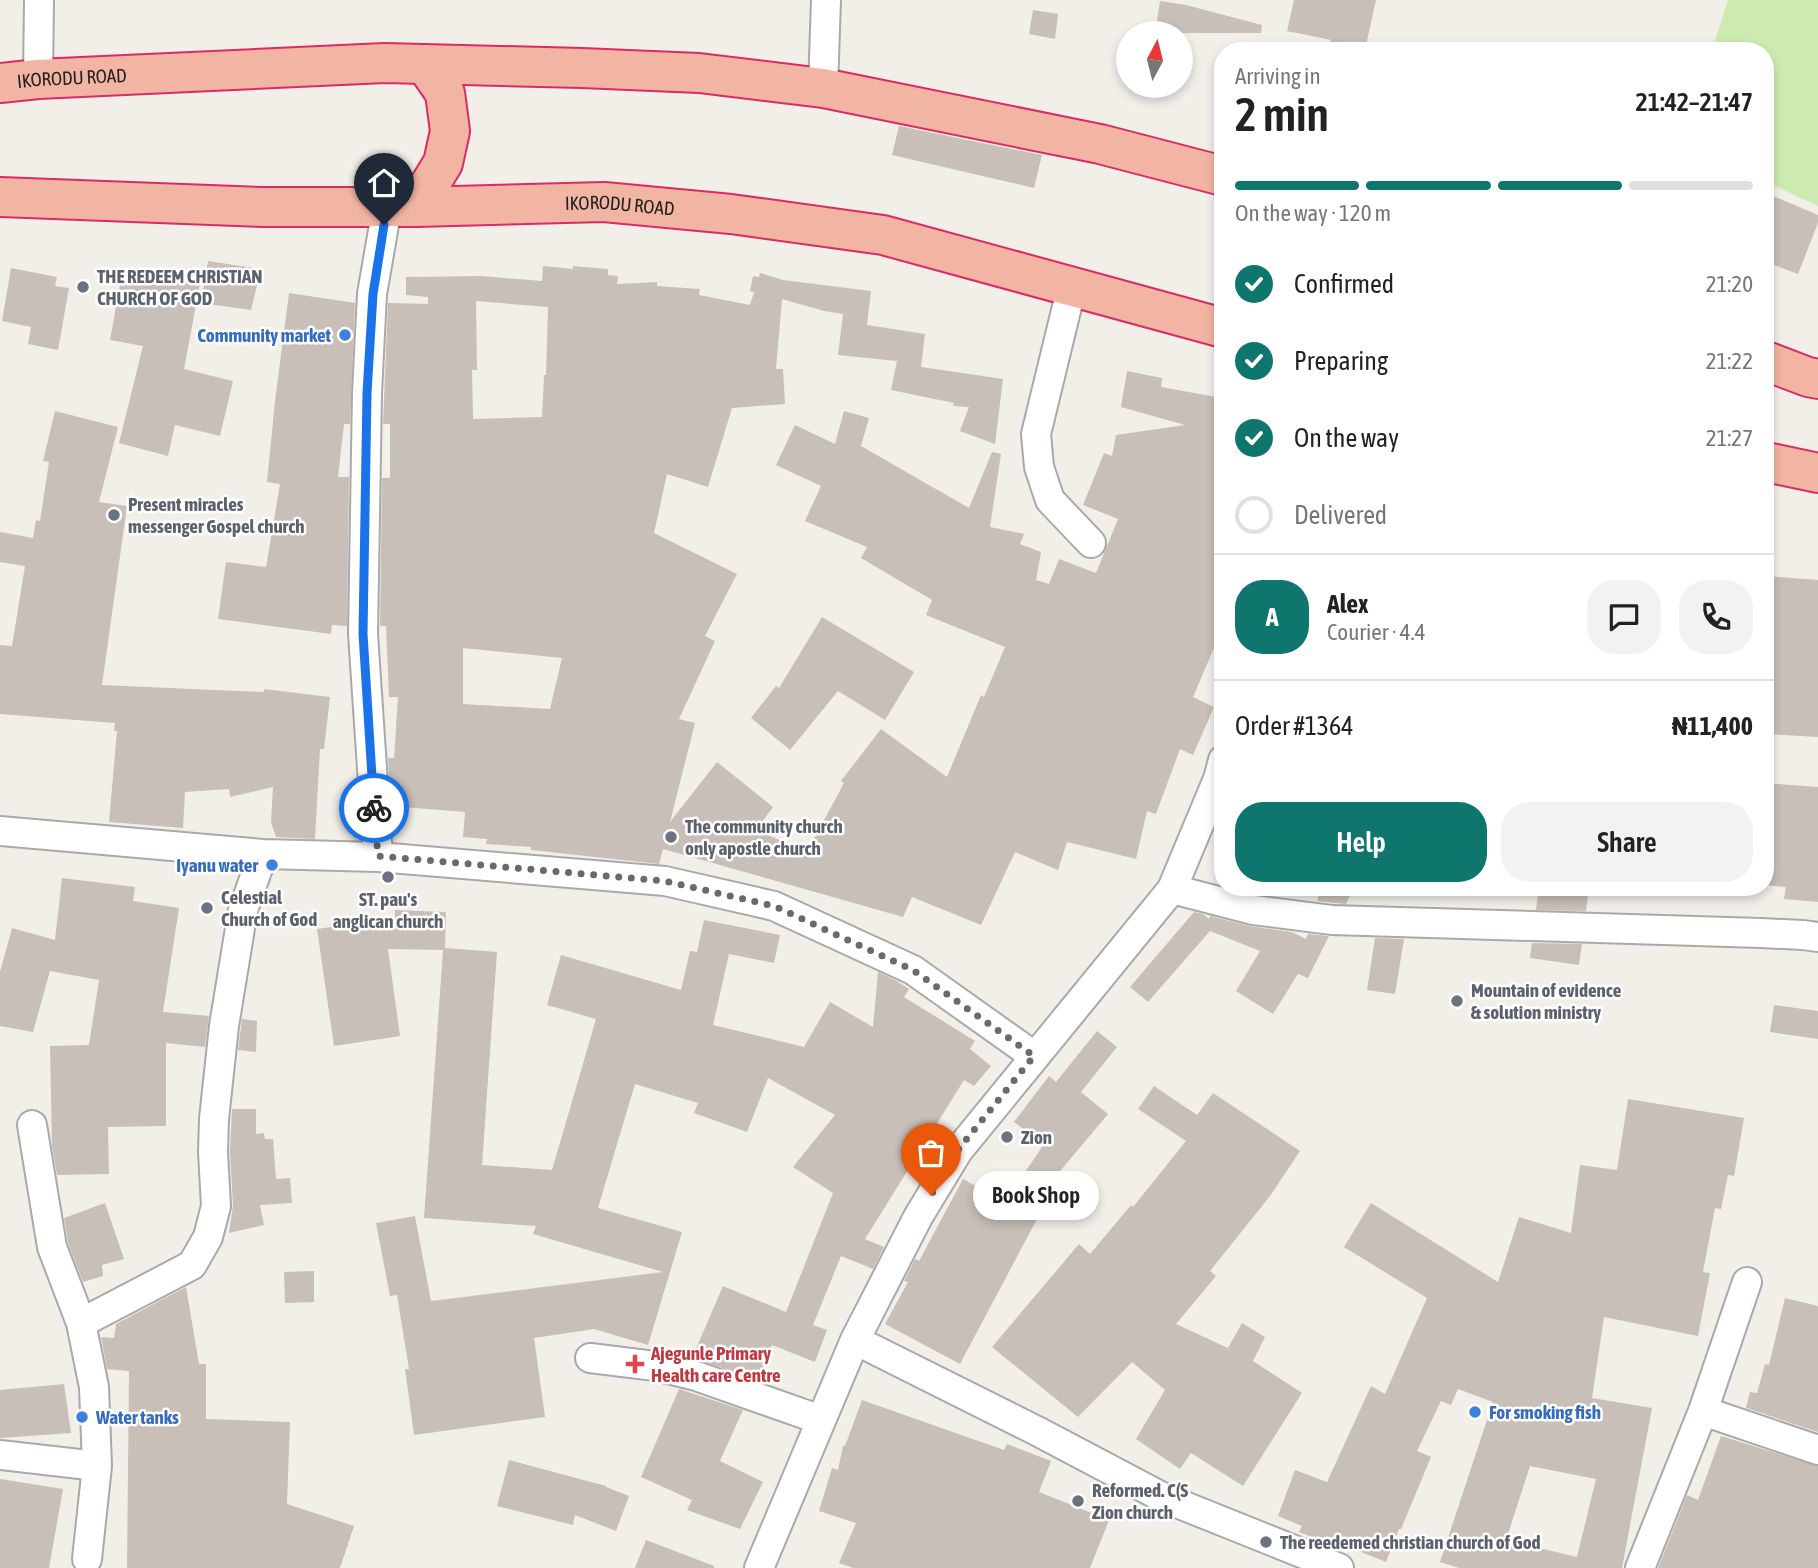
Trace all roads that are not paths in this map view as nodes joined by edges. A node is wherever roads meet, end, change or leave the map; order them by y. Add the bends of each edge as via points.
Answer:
1 (39, 0) edge
2 (826, 0) edge
3 (425, 64) junction
4 (38, 79) junction
5 (0, 83) edge
6 (823, 88) junction
7 (1214, 175) edge
8 (0, 197) edge
9 (416, 206) junction
10 (384, 225) dead end
11 (1072, 286) junction
12 (1214, 325) edge
13 (1774, 364) edge
14 (1818, 379) edge
15 (1774, 464) edge
16 (1818, 473) edge
17 (1091, 543) dead end
18 (1214, 789) edge
19 (0, 831) edge
20 (263, 854) junction
21 (378, 856) junction
22 (1172, 889) junction
23 (1818, 937) edge
24 (1034, 1056) junction
25 (32, 1125) dead end
26 (1747, 1282) dead end
27 (81, 1323) junction
28 (855, 1340) junction
29 (590, 1358) dead end
30 (1703, 1411) junction
31 (821, 1420) junction
32 (1818, 1450) edge
33 (0, 1455) edge
34 (97, 1466) junction
35 (86, 1559) dead end
36 (759, 1568) edge
37 (1339, 1568) edge
38 (1640, 1568) edge

1 - 4 street
2 - 6 street
3 - 4 highway, IKORODU ROAD
3 - 6 highway, IKORODU ROAD via 699,74
3 - 9 highway via 445,93 450,131 443,163
4 - 5 highway, IKORODU ROAD
6 - 7 highway, IKORODU ROAD via 1100,144
8 - 9 highway, IKORODU ROAD via 263,207
9 - 11 highway, IKORODU ROAD via 604,202 732,214 883,235
10 - 21 street via 373,294 367,393 363,634
11 - 12 highway, IKORODU ROAD
11 - 17 street via 1037,434 1039,467 1050,500
13 - 14 highway
15 - 16 highway
18 - 22 street
19 - 20 street
20 - 21 street
20 - 27 street via 243,910 224,1026 213,1152 216,1206 208,1237 192,1265
21 - 24 street via 665,881 774,906 913,970
22 - 23 street via 1253,910 1332,920
22 - 24 street
24 - 28 street via 957,1151
25 - 27 street via 52,1247
26 - 30 street
27 - 34 street via 94,1387
28 - 31 street
28 - 37 street via 1162,1497
29 - 31 street via 696,1376
30 - 32 street
30 - 38 street
31 - 36 street
33 - 34 street
34 - 35 street

